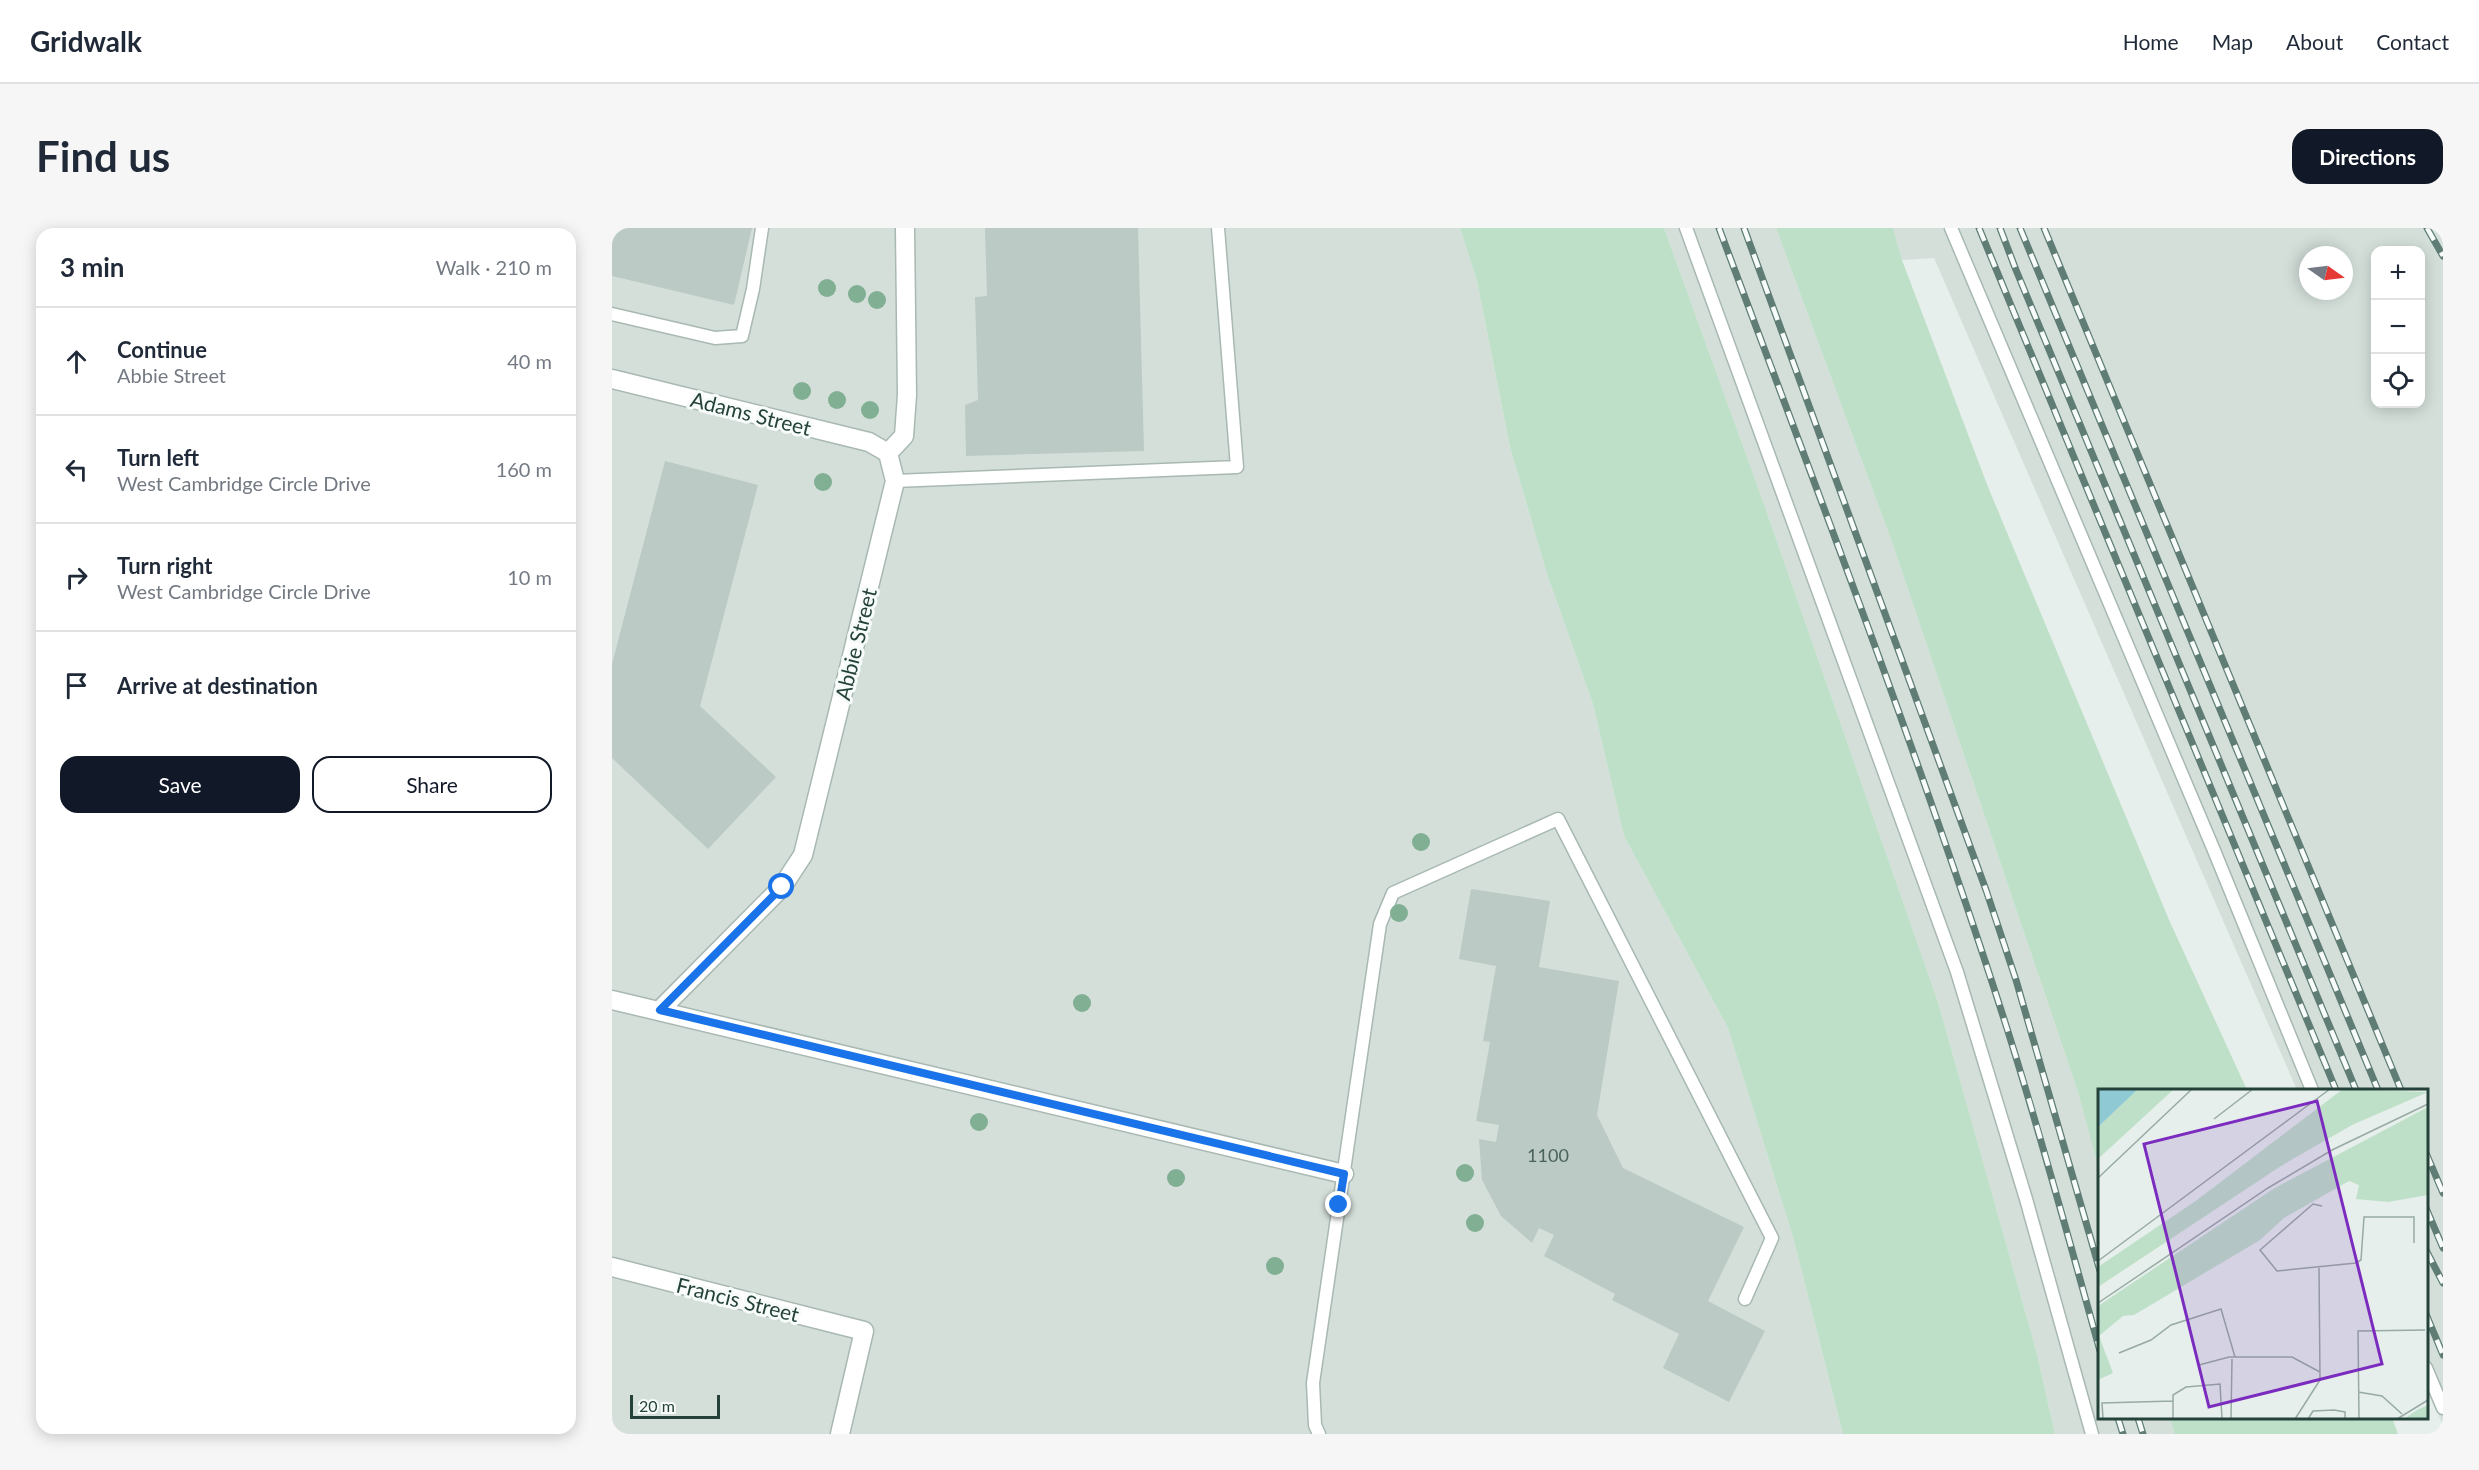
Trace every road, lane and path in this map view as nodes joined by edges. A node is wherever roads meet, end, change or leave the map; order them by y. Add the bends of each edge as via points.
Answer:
1 (762, 228) edge
2 (1218, 228) edge
3 (1686, 228) edge
4 (1951, 228) edge
5 (905, 229) edge
6 (612, 314) edge
7 (612, 379) edge
8 (888, 453) junction
9 (895, 481) junction
10 (612, 1000) edge
11 (660, 1010) junction
12 (2312, 1089) edge
13 (1344, 1174) junction
14 (612, 1267) edge
15 (1745, 1299) dead end
16 (2428, 1370) edge
17 (2443, 1408) edge
18 (840, 1434) edge
19 (1318, 1434) edge
20 (2092, 1434) edge

1 - 6 lane via 742,336 715,338
2 - 9 lane via 1237,467
3 - 20 lane via 1957,972
4 - 12 lane
5 - 8 street via 905,426 904,436
7 - 8 street, Adams Street via 869,442
8 - 9 street, Abbie Street
9 - 11 street, Abbie Street via 803,855 782,887
10 - 11 street
11 - 13 street
13 - 15 lane via 1380,924 1393,893 1558,819 1772,1239
13 - 19 lane via 1313,1383
14 - 18 street, Francis Street via 864,1331
16 - 17 lane

